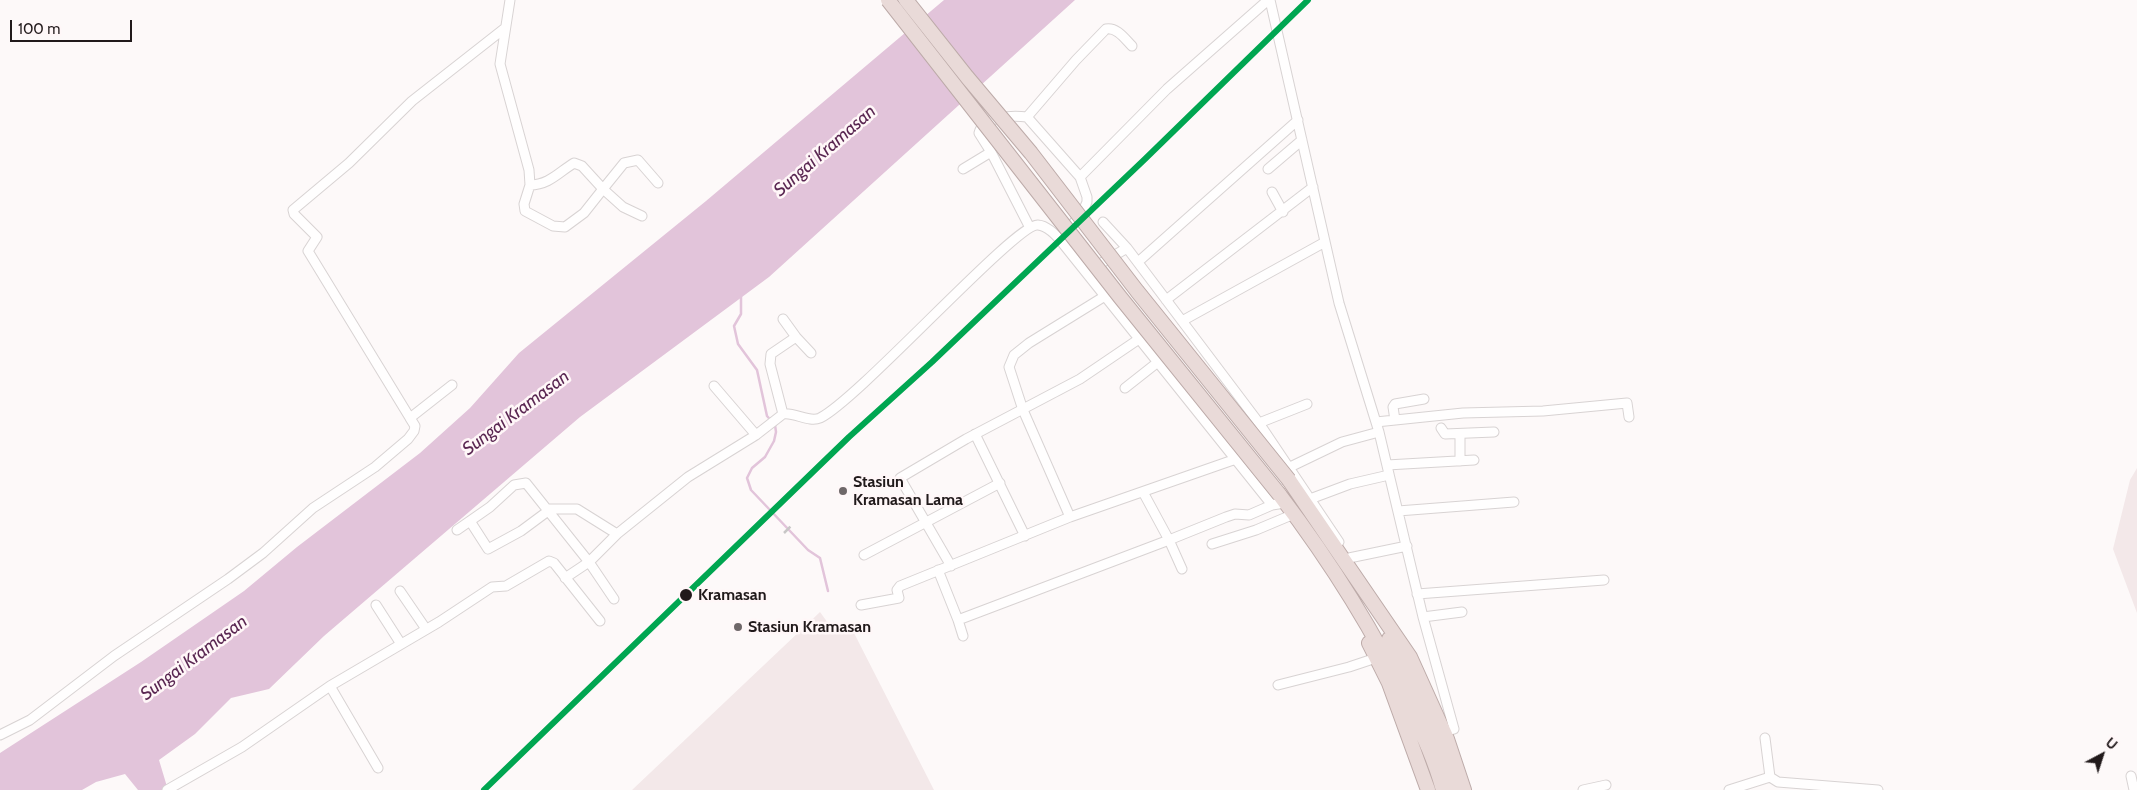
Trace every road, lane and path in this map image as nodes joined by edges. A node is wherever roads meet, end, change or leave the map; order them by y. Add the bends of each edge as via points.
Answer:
1 (510, 0) edge
2 (888, 0) edge
3 (906, 0) edge
4 (1269, 0) edge
5 (505, 28) junction
6 (1132, 46) dead end
7 (1027, 118) junction
8 (1298, 120) junction
9 (1302, 140) junction
10 (991, 152) junction
11 (963, 169) dead end
12 (1268, 169) dead end
13 (1080, 177) junction
14 (658, 183) dead end
15 (530, 185) junction
16 (1313, 188) junction
17 (603, 189) junction
18 (1272, 192) dead end
19 (1283, 212) junction
20 (642, 216) dead end
21 (1103, 222) dead end
22 (1029, 226) junction
23 (1060, 240) junction
24 (1325, 242) junction
25 (1127, 248) junction
26 (1138, 262) junction
27 (1086, 273) junction
28 (1105, 296) junction
29 (1166, 300) junction
30 (783, 319) dead end
31 (1182, 321) junction
32 (796, 337) junction
33 (1139, 339) junction
34 (811, 353) dead end
35 (1158, 362) junction
36 (452, 385) dead end
37 (714, 386) dead end
38 (1126, 388) dead end
39 (1424, 399) dead end
40 (1307, 404) dead end
41 (1023, 410) junction
42 (780, 416) junction
43 (1629, 417) dead end
44 (410, 418) junction
45 (1395, 420) junction
46 (1376, 422) junction
47 (1259, 423) junction
48 (1441, 428) dead end
49 (1378, 432) junction
50 (1494, 432) dead end
51 (975, 434) junction
52 (756, 435) junction
53 (1460, 435) junction
54 (1236, 459) junction
55 (1474, 460) dead end
56 (1460, 461) junction
57 (1387, 465) junction
58 (1289, 473) junction
59 (1389, 475) junction
60 (1000, 483) junction
61 (1143, 492) junction
62 (1310, 498) junction
63 (1514, 502) dead end
64 (1283, 504) junction
65 (547, 510) junction
66 (1398, 511) junction
67 (1070, 517) junction
68 (470, 521) junction
69 (926, 522) junction
70 (457, 530) dead end
71 (617, 534) junction
72 (1025, 536) junction
73 (1169, 540) junction
74 (1212, 544) dead end
75 (1407, 546) junction
76 (864, 555) dead end
77 (589, 562) junction
78 (1348, 562) junction
79 (951, 566) junction
80 (1182, 569) dead end
81 (938, 570) junction
82 (566, 578) junction
83 (1604, 580) dead end
84 (400, 591) dead end
85 (1417, 594) junction
86 (614, 599) dead end
87 (376, 605) dead end
88 (861, 605) dead end
89 (1462, 612) dead end
90 (1423, 617) junction
91 (958, 620) junction
92 (600, 621) dead end
93 (426, 630) junction
94 (963, 636) dead end
95 (401, 644) junction
96 (1387, 656) junction
97 (1278, 685) dead end
98 (330, 686) junction
99 (1444, 732) junction
100 (0, 735) edge
101 (1764, 738) dead end
102 (378, 768) dead end
103 (2131, 776) dead end
104 (1770, 777) junction
105 (1606, 785) dead end
106 (167, 790) edge
107 (1428, 790) edge
108 (1442, 790) edge
109 (1453, 790) edge
110 (1464, 790) edge
111 (1583, 790) edge
112 (1729, 790) edge
113 (1878, 790) edge
114 (2134, 790) edge

1 - 5 street
2 - 64 highway, bridge
3 - 58 highway, bridge via 1031,153 1143,299
4 - 8 street
4 - 13 street via 1167,90
5 - 15 street via 500,64 529,170
5 - 44 street via 412,101 349,163 293,210 317,237 308,250 310,254
6 - 7 street via 1111,28 1102,32
7 - 10 street via 1009,115 980,129 979,134
7 - 13 street
8 - 9 street
8 - 26 street
9 - 12 street
9 - 16 street
10 - 11 street
10 - 22 street
13 - 23 street via 1087,197 1086,207
14 - 17 street via 638,160 618,168
15 - 17 street via 540,185 574,163 582,166
15 - 17 street via 525,210 560,228 569,226 584,213
16 - 19 street
16 - 24 street
17 - 20 street via 623,207
18 - 19 street
19 - 29 street
21 - 25 street
22 - 23 street via 1051,230
22 - 42 street via 858,388 823,416 814,420 796,415
23 - 27 street
24 - 31 street
24 - 46 street via 1339,303
25 - 26 street
25 - 27 street
26 - 29 street
27 - 28 street
28 - 33 street
28 - 41 street via 1029,343 1010,360 1009,367
29 - 31 street
30 - 32 street
31 - 47 street
32 - 34 street
32 - 42 street via 774,350 770,359
33 - 35 street
33 - 41 street via 1080,379
35 - 38 street
35 - 54 street
36 - 44 street
37 - 52 street
39 - 45 street via 1395,404
40 - 47 street
41 - 51 street
41 - 67 street
42 - 52 street
43 - 45 street via 1627,403
44 - 100 street via 415,426 408,440 375,467 313,508 228,579 114,656 30,720
45 - 46 street
46 - 49 street
47 - 58 street
48 - 53 street via 1444,434
49 - 57 street
49 - 58 street via 1342,442
50 - 53 street
51 - 60 street
51 - 69 street via 900,478
52 - 71 street via 688,477
53 - 56 street
54 - 61 street
54 - 64 street
55 - 56 street
56 - 57 street
57 - 59 street
58 - 62 street
58 - 78 highway
59 - 62 street
59 - 66 street
60 - 69 street
60 - 72 street
61 - 67 street
61 - 73 street
62 - 78 street
63 - 66 street
64 - 73 street via 1250,515 1234,514
64 - 74 street via 1256,530
64 - 96 highway via 1336,575
65 - 68 street via 531,487 522,482
65 - 68 street via 521,531 488,549
65 - 71 street via 577,509
65 - 77 street
66 - 75 street
67 - 72 street
68 - 70 street
69 - 76 street
69 - 79 street
71 - 77 street
72 - 79 street
73 - 80 street
73 - 91 street
75 - 78 street
75 - 85 street
77 - 82 street
77 - 86 street
78 - 96 highway
78 - 99 highway via 1410,656
79 - 81 street
81 - 88 street via 900,586 897,590 899,598
81 - 91 street
82 - 92 street
82 - 93 street via 550,561 506,586 492,588
83 - 85 street
84 - 93 street
85 - 90 street
87 - 95 street
89 - 90 street
90 - 99 street via 1454,729
91 - 94 street
93 - 95 street
95 - 98 street
96 - 97 street
96 - 107 highway via 1389,683
96 - 108 highway via 1428,745
96 - 109 highway via 1436,739
98 - 102 street
98 - 106 street via 242,747
99 - 110 highway
101 - 104 street
103 - 114 street
104 - 112 street
104 - 113 street via 1778,782
105 - 111 street

